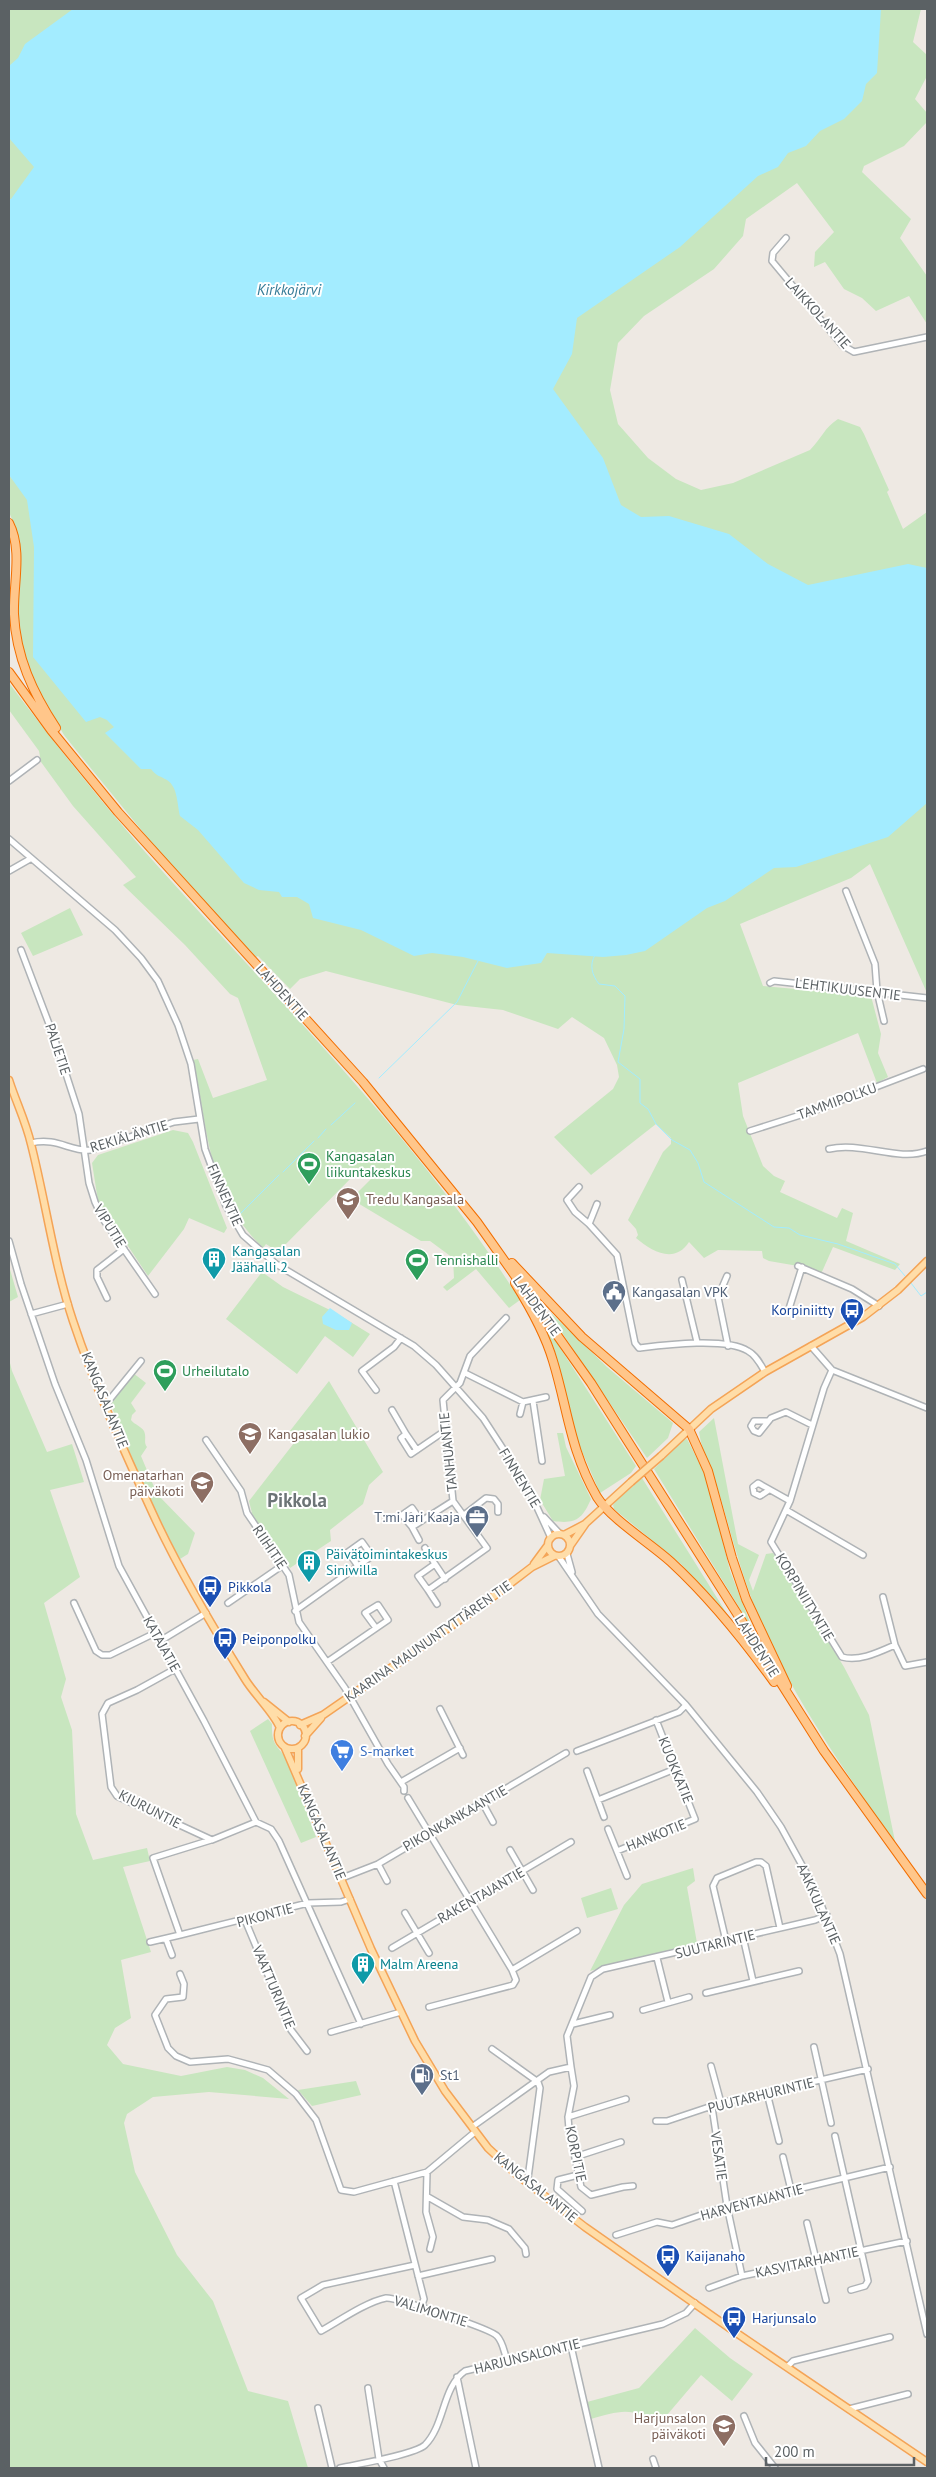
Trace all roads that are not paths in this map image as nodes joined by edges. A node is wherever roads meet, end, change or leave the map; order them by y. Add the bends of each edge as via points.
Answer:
1 (786, 238) dead end
2 (927, 337) edge
3 (9, 523) edge
4 (9, 672) edge
5 (37, 760) dead end
6 (88, 776) junction
7 (9, 781) edge
8 (9, 839) edge
9 (30, 859) junction
10 (9, 871) edge
11 (846, 891) dead end
12 (21, 950) dead end
13 (770, 983) dead end
14 (877, 992) junction
15 (927, 998) edge
16 (884, 1021) dead end
17 (923, 1069) dead end
18 (9, 1080) edge
19 (199, 1119) junction
20 (750, 1131) dead end
21 (31, 1142) junction
22 (829, 1149) dead end
23 (85, 1150) junction
24 (927, 1152) edge
25 (579, 1187) dead end
26 (597, 1204) dead end
27 (589, 1224) junction
28 (485, 1234) junction
29 (9, 1241) edge
30 (124, 1248) junction
31 (927, 1261) edge
32 (727, 1276) dead end
33 (682, 1280) dead end
34 (155, 1294) dead end
35 (108, 1298) dead end
36 (68, 1304) junction
37 (878, 1306) junction
38 (788, 1312) dead end
39 (31, 1314) junction
40 (506, 1318) dead end
41 (401, 1338) junction
42 (697, 1342) junction
43 (728, 1346) junction
44 (811, 1346) junction
45 (141, 1361) dead end
46 (832, 1370) junction
47 (765, 1372) junction
48 (465, 1373) junction
49 (456, 1387) junction
50 (376, 1390) dead end
51 (546, 1397) dead end
52 (533, 1401) junction
53 (523, 1402) junction
54 (106, 1404) junction
55 (927, 1408) edge
56 (392, 1410) dead end
57 (520, 1414) dead end
58 (768, 1420) dead end
59 (812, 1425) junction
60 (689, 1429) junction
61 (446, 1430) junction
62 (206, 1440) dead end
63 (542, 1461) dead end
64 (769, 1490) dead end
65 (453, 1501) junction
66 (790, 1501) junction
67 (604, 1506) junction
68 (786, 1510) junction
69 (498, 1512) dead end
70 (464, 1515) junction
71 (542, 1515) junction
72 (421, 1521) junction
73 (586, 1523) junction
74 (412, 1528) junction
75 (562, 1535) junction
76 (419, 1540) dead end
77 (549, 1541) junction
78 (570, 1546) junction
79 (425, 1548) dead end
80 (567, 1554) junction
81 (863, 1555) dead end
82 (556, 1556) junction
83 (435, 1564) junction
84 (283, 1565) junction
85 (358, 1566) junction
86 (532, 1567) junction
87 (573, 1575) junction
88 (445, 1579) junction
89 (428, 1590) junction
90 (883, 1597) dead end
91 (74, 1603) dead end
92 (228, 1603) dead end
93 (437, 1604) dead end
94 (295, 1611) junction
95 (206, 1613) junction
96 (376, 1628) junction
97 (155, 1633) junction
98 (160, 1641) junction
99 (895, 1645) junction
100 (327, 1662) junction
101 (927, 1662) edge
102 (175, 1669) junction
103 (257, 1697) junction
104 (349, 1697) junction
105 (686, 1705) junction
106 (440, 1709) dead end
107 (323, 1715) junction
108 (656, 1720) junction
109 (289, 1722) junction
110 (300, 1725) junction
111 (280, 1728) junction
112 (305, 1736) junction
113 (285, 1748) junction
114 (298, 1748) junction
115 (460, 1748) junction
116 (577, 1751) dead end
117 (824, 1751) junction
118 (566, 1753) dead end
119 (463, 1755) dead end
120 (675, 1769) junction
121 (587, 1771) dead end
122 (299, 1778) junction
123 (400, 1782) junction
124 (404, 1791) dead end
125 (408, 1798) dead end
126 (598, 1800) junction
127 (482, 1802) junction
128 (604, 1817) dead end
129 (695, 1819) joint
130 (256, 1822) junction
131 (493, 1822) dead end
132 (608, 1829) dead end
133 (430, 1833) junction
134 (212, 1840) junction
135 (572, 1842) dead end
136 (510, 1850) dead end
137 (617, 1851) junction
138 (378, 1864) junction
139 (522, 1871) junction
140 (627, 1876) dead end
141 (342, 1878) junction
142 (387, 1880) dead end
143 (533, 1890) dead end
144 (927, 1894) edge
145 (350, 1899) junction
146 (470, 1901) junction
147 (308, 1903) junction
148 (405, 1913) dead end
149 (827, 1915) junction
150 (245, 1920) junction
151 (780, 1928) junction
152 (577, 1931) dead end
153 (417, 1932) junction
154 (180, 1935) junction
155 (743, 1937) junction
156 (166, 1939) junction
157 (726, 1941) junction
158 (150, 1942) dead end
159 (392, 1948) dead end
160 (429, 1954) dead end
161 (172, 1955) dead end
162 (657, 1958) junction
163 (603, 1969) joint
164 (512, 1970) junction
165 (799, 1971) dead end
166 (180, 1974) dead end
167 (753, 1981) junction
168 (706, 1993) dead end
169 (689, 1997) dead end
170 (668, 2002) junction
171 (429, 2007) dead end
172 (643, 2010) dead end
173 (401, 2012) junction
174 (610, 2015) dead end
175 (361, 2024) junction
176 (573, 2024) junction
177 (331, 2032) dead end
178 (814, 2047) dead end
179 (492, 2049) dead end
180 (307, 2051) dead end
181 (571, 2066) junction
182 (711, 2066) dead end
183 (868, 2069) junction
184 (822, 2080) junction
185 (538, 2082) junction
186 (767, 2093) junction
187 (626, 2099) dead end
188 (721, 2103) junction
189 (712, 2107) junction
190 (568, 2117) junction
191 (656, 2121) dead end
192 (831, 2123) dead end
193 (474, 2129) junction
194 (835, 2136) dead end
195 (779, 2141) dead end
196 (620, 2142) dead end
197 (575, 2157) junction
198 (783, 2157) dead end
199 (890, 2167) junction
200 (427, 2172) junction
201 (578, 2175) junction
202 (846, 2177) junction
203 (528, 2178) dead end
204 (394, 2181) junction
205 (633, 2186) dead end
206 (791, 2190) junction
207 (428, 2197) junction
208 (727, 2206) junction
209 (582, 2210) dead end
210 (807, 2223) dead end
211 (616, 2235) dead end
212 (907, 2241) junction
213 (430, 2249) dead end
214 (862, 2251) junction
215 (526, 2254) dead end
216 (492, 2259) dead end
217 (817, 2261) junction
218 (415, 2265) junction
219 (418, 2276) junction
220 (742, 2276) junction
221 (709, 2288) dead end
222 (851, 2290) dead end
223 (826, 2300) dead end
224 (695, 2303) junction
225 (421, 2307) junction
226 (927, 2334) edge
227 (890, 2337) dead end
228 (571, 2346) junction
229 (507, 2360) junction
230 (787, 2367) junction
231 (457, 2377) junction
232 (368, 2388) dead end
233 (908, 2394) dead end
234 (318, 2408) dead end
235 (849, 2408) junction
236 (744, 2416) dead end
237 (380, 2459) junction
238 (653, 2459) dead end
239 (927, 2462) edge
240 (332, 2468) edge
241 (340, 2468) edge
242 (384, 2468) edge
243 (476, 2468) edge
244 (599, 2468) edge
245 (656, 2468) edge
246 (775, 2468) edge

1 - 2 street, LAIKKOLANTIE via 773,252 772,261 842,344 854,352
3 - 6 highway via 16,545 14,614 23,664 41,704
4 - 6 highway, LAHDENTIE
5 - 7 street
6 - 28 highway, LAHDENTIE via 156,856 352,1069
8 - 9 street, FINNENTIE
9 - 10 street
9 - 19 street, FINNENTIE via 115,930 154,973 168,999 191,1064
11 - 14 street via 875,964
12 - 23 street, PALJETIE via 79,1114
13 - 14 street, LEHTIKUUSENTIE via 774,980
14 - 15 street, LEHTIKUUSENTIE
14 - 16 street
17 - 20 street, TAMMIPOLKU
18 - 21 main road, KANGASALANTIE
19 - 23 street, REKIÄLÄNTIE via 174,1122
19 - 41 street, FINNENTIE via 226,1206 243,1235 289,1272
21 - 23 street, REKIÄLÄNTIE via 58,1142
21 - 36 main road, KANGASALANTIE
22 - 24 street via 842,1146 914,1154
23 - 30 street, VIPUTIE via 95,1202 103,1220
25 - 27 street via 567,1200
26 - 27 street
27 - 42 street via 617,1255 635,1343 639,1348
28 - 60 highway via 576,1331
28 - 67 highway via 541,1330 553,1360 572,1442
28 - 117 highway, LAHDENTIE via 618,1423
29 - 39 street, KATAJATIE
30 - 34 street, VIPUTIE
30 - 35 street via 97,1270 97,1277
31 - 37 main road
32 - 43 street via 718,1297
33 - 42 street
36 - 39 street
36 - 54 main road, KANGASALANTIE
37 - 38 street via 852,1289 800,1266
37 - 44 main road
39 - 97 street, KATAJATIE via 86,1460 113,1551
40 - 48 street via 470,1356
41 - 49 street, FINNENTIE via 424,1353
41 - 50 street via 362,1371
42 - 43 street
43 - 47 street via 747,1350
44 - 46 street
44 - 47 main road
45 - 54 street
46 - 55 street
46 - 59 street, KORPINIITYNTIE
47 - 60 main road via 711,1409
48 - 49 street
48 - 53 street
49 - 61 street, TANHUANTIE via 443,1400
49 - 71 street, FINNENTIE via 483,1418
51 - 52 street
52 - 53 street
52 - 63 street
53 - 57 street
54 - 95 main road, KANGASALANTIE via 153,1515
56 - 61 street via 416,1450
58 - 59 street via 786,1412
59 - 66 street, KORPINIITYNTIE
60 - 67 main road, bridge
60 - 117 highway via 708,1471 732,1558 754,1620
61 - 65 street, TANHUANTIE
62 - 84 street, RIIHITIE via 244,1498 247,1513
64 - 66 street
65 - 70 street, TANHUANTIE
65 - 72 street
66 - 68 street, KORPINIITYNTIE
67 - 73 main road
67 - 117 highway via 670,1562 716,1609
68 - 81 street
68 - 99 street, KORPINIITYNTIE via 772,1542 842,1657 850,1659 876,1654
69 - 70 street via 494,1499 486,1498
70 - 88 street, TANHUANTIE via 487,1548
71 - 75 street, FINNENTIE
71 - 77 street, FINNENTIE
72 - 74 street
72 - 74 street via 412,1508 402,1515
73 - 75 main road
73 - 78 main road
74 - 76 street
75 - 77 main road
75 - 78 main road via 569,1540
77 - 82 main road via 549,1551
77 - 86 main road, KAARINA MAUNUNTYTTÄREN TIE
78 - 80 main road
79 - 83 street
80 - 82 main road
80 - 87 street, AAKKULANTIE
82 - 86 main road, KAARINA MAUNUNTYTTÄREN TIE
82 - 87 street, AAKKULANTIE
83 - 88 street
83 - 89 street via 418,1576
84 - 92 street
84 - 94 street, RIIHITIE via 292,1583
85 - 85 street via 348,1552 362,1542 372,1556
85 - 94 street
86 - 104 main road, KAARINA MAUNUNTYTTÄREN TIE
87 - 105 street, AAKKULANTIE via 598,1614
88 - 89 street, TANHUANTIE
89 - 93 street
90 - 99 street
91 - 97 street via 96,1651 102,1655 110,1655
94 - 100 street, RIIHITIE via 298,1622
95 - 98 street
95 - 103 main road, KANGASALANTIE
96 - 96 street via 365,1613 378,1605 388,1620
96 - 100 street
97 - 98 street, KATAJATIE
98 - 102 street, KATAJATIE
99 - 101 street via 906,1666
100 - 104 street, RIIHITIE
102 - 130 street, KATAJATIE
102 - 134 street, KIURUNTIE via 108,1704 102,1714 111,1787 117,1796
103 - 109 main road, KANGASALANTIE
103 - 111 main road, KANGASALANTIE
104 - 107 main road, KAARINA MAUNUNTYTTÄREN TIE
104 - 123 street, RIIHITIE
105 - 108 street via 679,1712
105 - 149 street, AAKKULANTIE via 770,1810
106 - 115 street
107 - 110 main road, KAARINA MAUNUNTYTTÄREN TIE
107 - 112 main road, KAARINA MAUNUNTYTTÄREN TIE
108 - 116 street
108 - 120 street, KUOKKATIE
109 - 110 main road
109 - 111 main road
110 - 112 main road
111 - 113 main road via 278,1739
112 - 114 main road
113 - 114 main road
113 - 122 main road, KANGASALANTIE
114 - 122 main road, KANGASALANTIE
115 - 119 street
115 - 123 street
117 - 144 highway, LAHDENTIE
118 - 127 street, PIKONKANKAANTIE
120 - 126 street
120 - 129 street, KUOKKATIE
121 - 126 street
122 - 141 main road, KANGASALANTIE
123 - 124 street, RIIHITIE
125 - 133 street
126 - 128 street
127 - 131 street
127 - 133 street, PIKONKANKAANTIE
129 - 137 street, HANKOTIE
130 - 134 street
130 - 147 street, KATAJATIE via 270,1829 279,1841
132 - 137 street, HANKOTIE
133 - 138 street, PIKONKANKAANTIE
133 - 146 street
134 - 154 street via 153,1858
135 - 139 street, RAKENTAJANTIE
136 - 139 street
137 - 140 street, HANKOTIE
138 - 141 street, PIKONKANKAANTIE
138 - 142 street
139 - 143 street
139 - 146 street, RAKENTAJANTIE
141 - 145 main road, KANGASALANTIE
145 - 147 street, PIKONTIE
145 - 173 main road, KANGASALANTIE
146 - 153 street, RAKENTAJANTIE
146 - 164 street
147 - 150 street, PIKONTIE
147 - 175 street, KATAJATIE
148 - 153 street
149 - 151 street, SUUTARINTIE
149 - 183 street, AAKKULANTIE via 840,1954
150 - 154 street, PIKONTIE
150 - 180 street, VAATTURINTIE via 291,2030
151 - 155 street, SUUTARINTIE
151 - 157 street via 766,1866 756,1862 714,1881
152 - 164 street
153 - 159 street, RAKENTAJANTIE
153 - 160 street
154 - 156 street, PIKONTIE
155 - 157 street, SUUTARINTIE
155 - 167 street
156 - 158 street, PIKONTIE
156 - 161 street
157 - 162 street, SUUTARINTIE
162 - 163 street, SUUTARINTIE
162 - 170 street
163 - 176 street, KORPITIE via 591,1977
164 - 171 street via 516,1980 513,1985
165 - 167 street
166 - 204 street via 184,1984 183,1997 166,2000 155,2015 168,2048 176,2056 190,2062 228,2059 268,2070 296,2094 316,2120 341,2190 354,2192
167 - 168 street
169 - 170 street
170 - 172 street
173 - 175 street
173 - 193 main road, KANGASALANTIE via 435,2076
174 - 176 street
175 - 177 street
176 - 181 street, KORPITIE via 567,2036
178 - 184 street
179 - 185 street
181 - 185 street via 549,2072
181 - 190 street, KORPITIE via 574,2086
182 - 188 street
183 - 184 street, PUUTARHURINTIE
183 - 199 street, AAKKULANTIE
184 - 186 street, PUUTARHURINTIE
184 - 192 street
185 - 193 street via 512,2097
185 - 203 street via 540,2091
186 - 188 street, PUUTARHURINTIE
186 - 195 street
187 - 190 street
188 - 189 street, PUUTARHURINTIE
189 - 191 street, PUUTARHURINTIE via 667,2121
189 - 208 street, VESATIE
190 - 197 street, KORPITIE
193 - 200 street
193 - 224 main road, KANGASALANTIE via 500,2159 533,2188
194 - 202 street
196 - 197 street
197 - 201 street, KORPITIE
198 - 206 street
199 - 202 street, HARVENTAJANTIE
199 - 212 street, AAKKULANTIE
200 - 204 street
200 - 207 street
201 - 205 street, KORPITIE via 582,2187 591,2195
201 - 209 street via 558,2180 557,2189
202 - 206 street, HARVENTAJANTIE
202 - 214 street
204 - 218 street
206 - 208 street, HARVENTAJANTIE
207 - 213 street via 426,2212 433,2237
207 - 215 street via 463,2217 488,2220 509,2229 525,2248
208 - 211 street, HARVENTAJANTIE via 672,2225 658,2222
208 - 220 street, VESATIE
210 - 217 street
212 - 214 street, KASVITARHANTIE
212 - 226 street, AAKKULANTIE
214 - 217 street, KASVITARHANTIE
214 - 222 street via 868,2281 865,2286
216 - 219 street
217 - 220 street, KASVITARHANTIE
217 - 223 street
218 - 219 street
218 - 225 street, VALIMONTIE via 323,2285 302,2298 321,2331 388,2298
219 - 225 street via 424,2298
220 - 221 street, KASVITARHANTIE
224 - 228 street, HARJUNSALONTIE via 686,2314 663,2324
224 - 230 main road, KANGASALANTIE
225 - 229 street, VALIMONTIE via 484,2327 496,2334
227 - 230 street via 794,2361
228 - 229 street, HARJUNSALONTIE
228 - 244 street
229 - 231 street, HARJUNSALONTIE via 465,2371
230 - 235 main road, KANGASALANTIE
231 - 237 street, HARJUNSALONTIE via 434,2432 424,2446
231 - 243 street
232 - 237 street
233 - 235 street
234 - 240 street
235 - 239 main road, KANGASALANTIE
236 - 246 street via 756,2443
237 - 241 street, HARJUNSALONTIE
237 - 242 street
238 - 245 street

